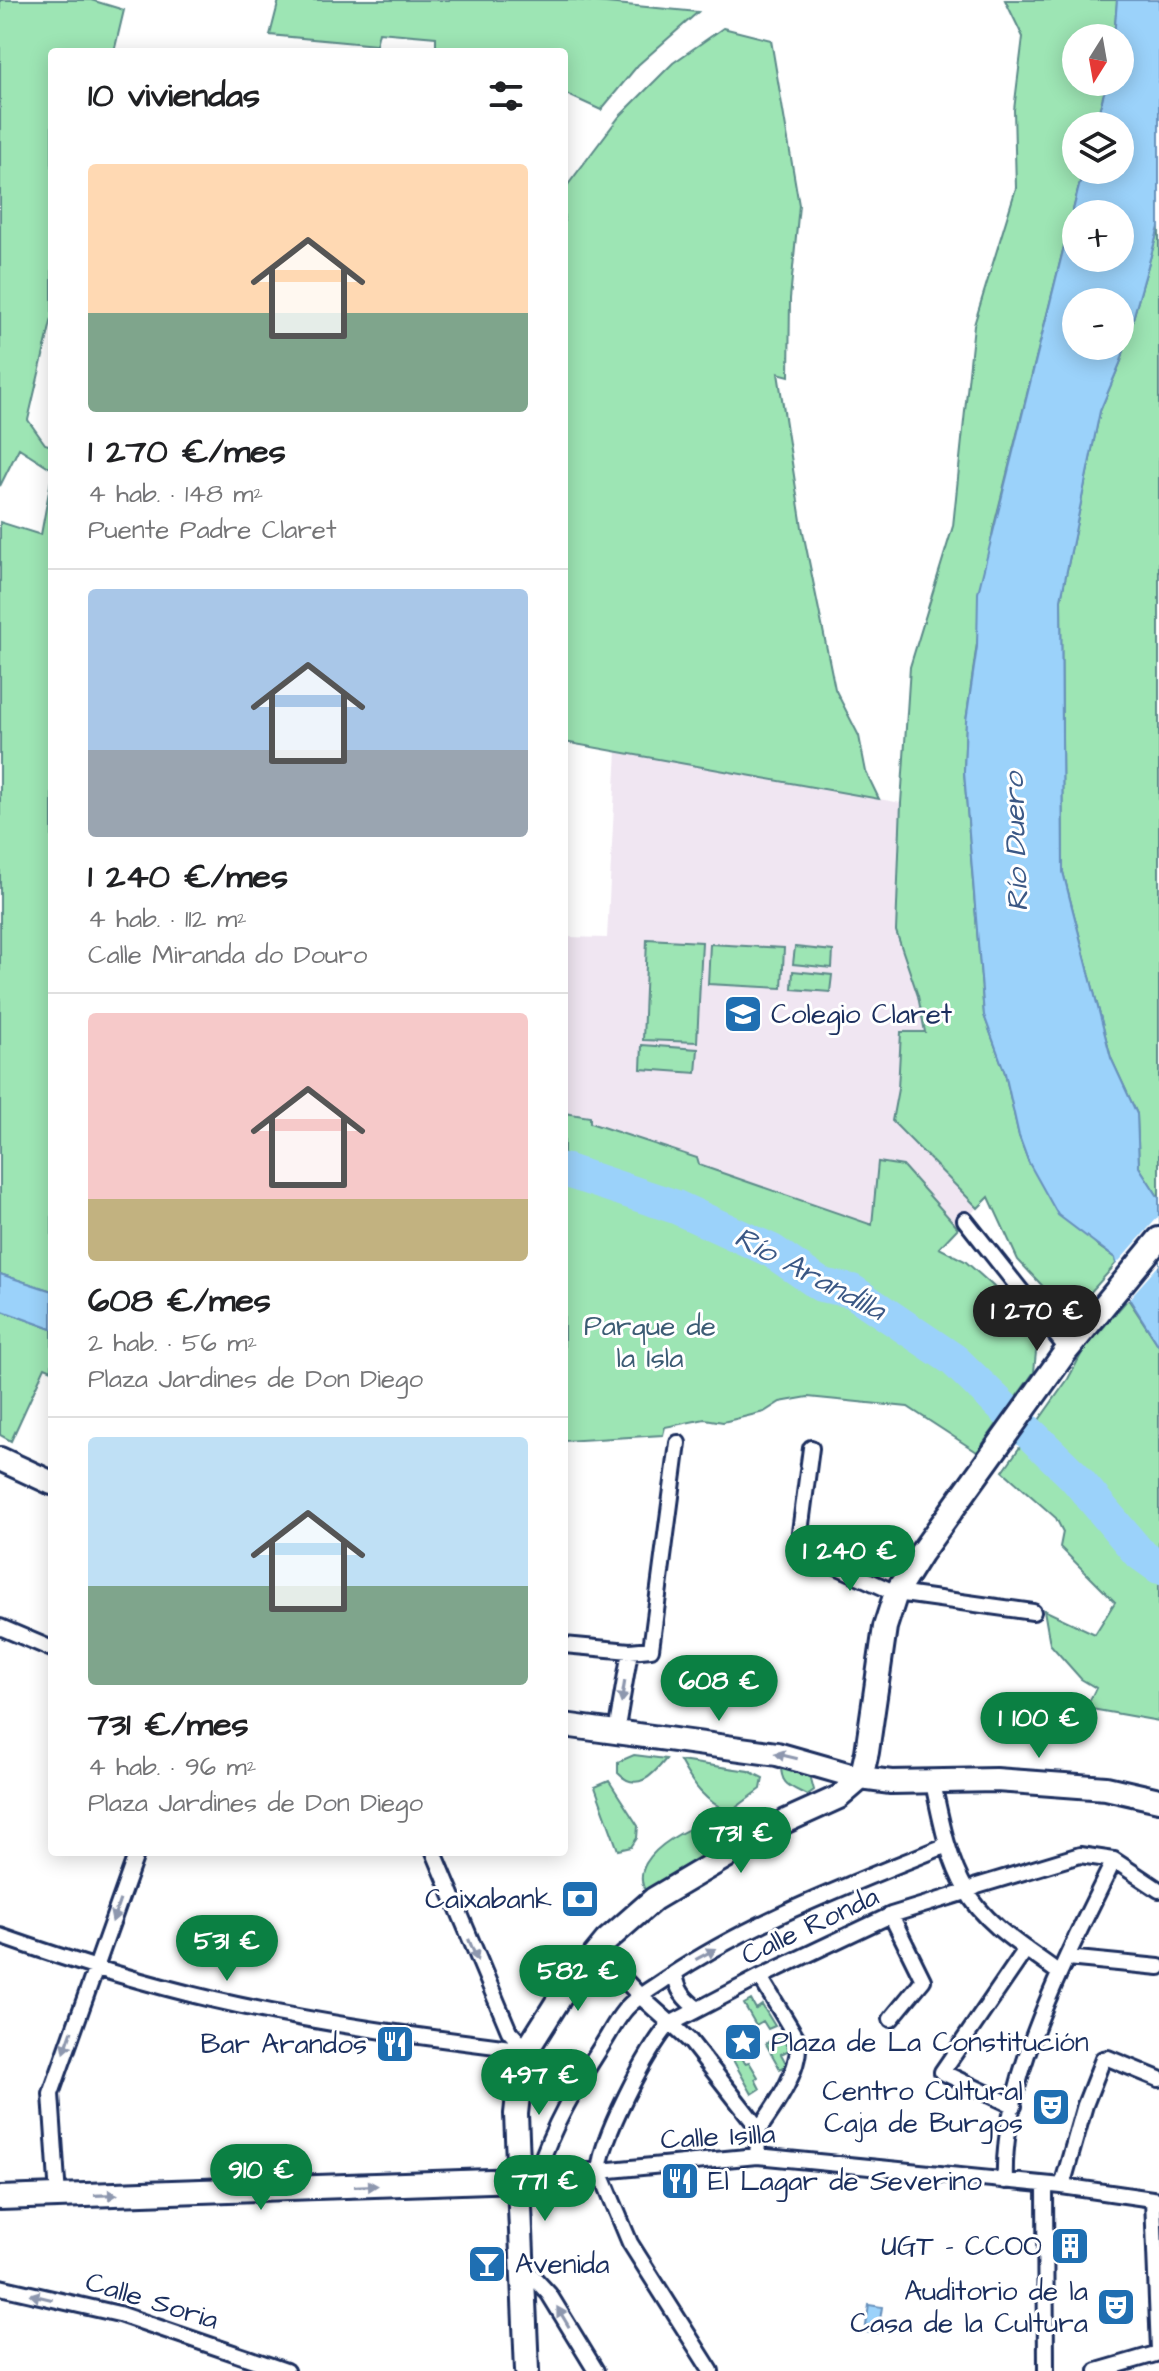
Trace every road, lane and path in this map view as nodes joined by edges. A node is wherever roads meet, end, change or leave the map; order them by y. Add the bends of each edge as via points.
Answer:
1 (965, 1220) dead end
2 (1159, 1239) edge
3 (1067, 1349) junction
4 (678, 1443) dead end
5 (811, 1448) dead end
6 (0, 1459) edge
7 (48, 1481) edge
8 (896, 1593) junction
9 (1033, 1612) dead end
10 (0, 1627) edge
11 (568, 1645) edge
12 (48, 1647) edge
13 (630, 1651) junction
14 (568, 1726) edge
15 (616, 1733) junction
16 (861, 1778) junction
17 (933, 1783) junction
18 (1159, 1800) edge
19 (947, 1845) junction
20 (136, 1856) edge
21 (436, 1856) edge
22 (1114, 1860) junction
23 (972, 1889) junction
24 (1159, 1890) edge
25 (891, 1915) junction
26 (0, 1936) edge
27 (1026, 1949) junction
28 (597, 1951) junction
29 (1067, 1958) junction
30 (1159, 1967) edge
31 (96, 1969) junction
32 (675, 1973) junction
33 (1059, 1973) junction
34 (760, 1977) junction
35 (640, 1996) junction
36 (698, 2009) junction
37 (891, 2019) dead end
38 (670, 2024) junction
39 (527, 2050) junction
40 (1159, 2079) edge
41 (1014, 2106) junction
42 (759, 2129) junction
43 (757, 2156) junction
44 (600, 2171) junction
45 (529, 2176) junction
46 (1005, 2181) junction
47 (1045, 2185) junction
48 (1062, 2186) junction
49 (58, 2197) junction
50 (0, 2198) edge
51 (1157, 2200) edge
52 (524, 2267) junction
53 (0, 2287) edge
54 (1159, 2352) edge
55 (250, 2365) edge
56 (286, 2371) edge
57 (527, 2371) edge
58 (596, 2371) edge
59 (711, 2371) edge
60 (1046, 2371) edge
61 (1097, 2371) edge

1 - 3 street
2 - 3 street
3 - 8 street
4 - 13 street via 653,1643 649,1651
5 - 8 street via 802,1542 818,1558
6 - 7 street
8 - 9 street
8 - 16 street via 885,1627
10 - 12 street
11 - 13 street
13 -> 15 street
14 - 15 street
16 -> 15 street via 777,1754
16 - 17 street
16 - 28 street via 839,1797 786,1821 654,1899
17 - 18 street via 996,1780 1106,1788
17 - 19 street
19 - 23 street
32 -> 19 street via 821,1897
20 -> 31 street
21 -> 39 street via 509,2031
22 - 23 street, Calle Ronda via 1080,1855
22 - 24 street
22 - 29 street
23 - 25 street, Calle Ronda
23 - 27 street via 989,1919
25 - 34 street, Calle Ronda
25 - 37 street via 923,1980
26 - 31 street
27 - 33 street
27 - 41 street via 942,2072
28 - 35 street
28 - 39 street
29 - 30 street
29 - 33 street
31 - 39 street via 218,2001
31 -> 49 street via 51,2094
32 - 35 street
32 - 36 street via 678,1988
33 - 41 street via 1030,2045
34 - 36 street, Calle Ronda
34 - 42 street via 799,2050 796,2065
35 - 38 street
35 - 45 street via 588,2067
36 - 38 street, Calle Ronda
38 - 42 street via 690,2041
38 - 44 street, Calle Ronda via 658,2035 620,2110
39 - 45 street via 516,2114
40 - 48 street via 1103,2059
41 - 46 street
42 - 43 street
43 - 44 street, Calle Isilla
43 - 46 street, Calle Isilla
44 - 45 street, Calle Isilla
44 - 59 street via 630,2243
49 -> 45 street
45 - 52 street
46 - 47 street, Calle Isilla
47 - 48 street, Calle Isilla
47 - 60 street
48 - 51 street, Calle Isilla
49 - 50 street
51 - 54 street
52 - 57 street
58 -> 52 street via 549,2294
55 -> 53 street, Calle Soria via 119,2314
54 - 61 street
55 - 56 street, Calle Soria

